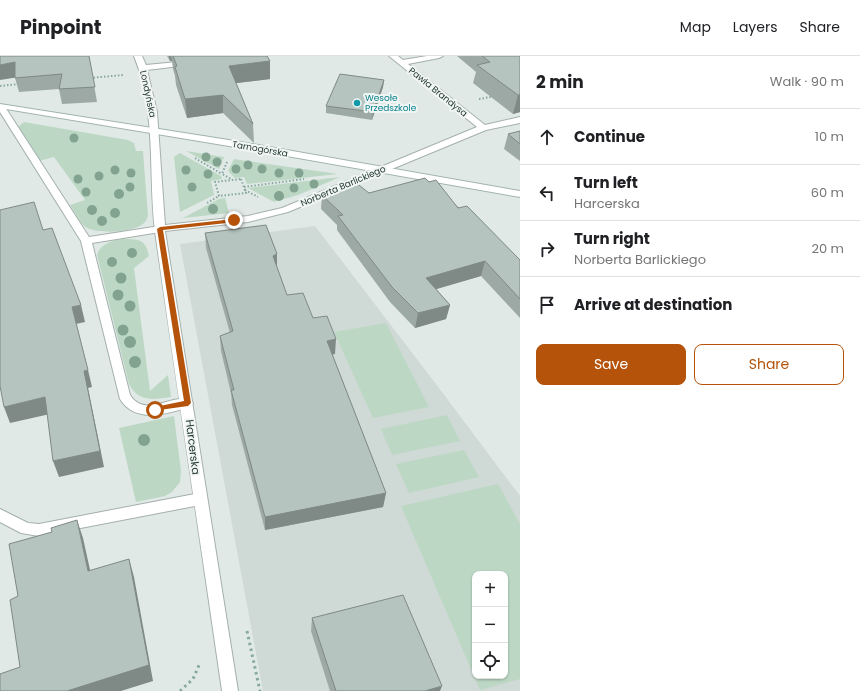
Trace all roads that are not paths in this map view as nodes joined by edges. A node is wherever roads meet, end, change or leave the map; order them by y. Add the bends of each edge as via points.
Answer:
1 (138, 56) edge
2 (393, 56) edge
3 (439, 56) edge
4 (196, 62) edge
5 (402, 63) junction
6 (143, 68) junction
7 (1, 107) edge
8 (520, 120) edge
9 (483, 128) junction
10 (155, 132) junction
11 (378, 170) junction
12 (520, 194) edge
13 (160, 229) junction
14 (86, 241) junction
15 (188, 403) junction
16 (200, 499) junction
17 (0, 515) edge
18 (230, 691) edge

1 - 6 street, Londyńska
2 - 5 street, Pawła Brandysa
3 - 5 street
4 - 6 street
5 - 9 street, Pawła Brandysa
6 - 10 street, Londyńska
7 - 10 street, Tarnogórska
7 - 14 street
8 - 9 street, Norberta Barlickiego
9 - 11 street, Norberta Barlickiego
10 - 11 street, Tarnogórska
10 - 13 street, Harcerska
11 - 12 street, Tarnogórska
11 - 13 street, Norberta Barlickiego via 285,210 248,219
13 - 14 street, Norberta Barlickiego
13 - 15 street, Harcerska
14 - 15 street via 127,403 142,410
15 - 16 street, Harcerska
16 - 17 street via 39,530 26,529
16 - 18 street, Harcerska

